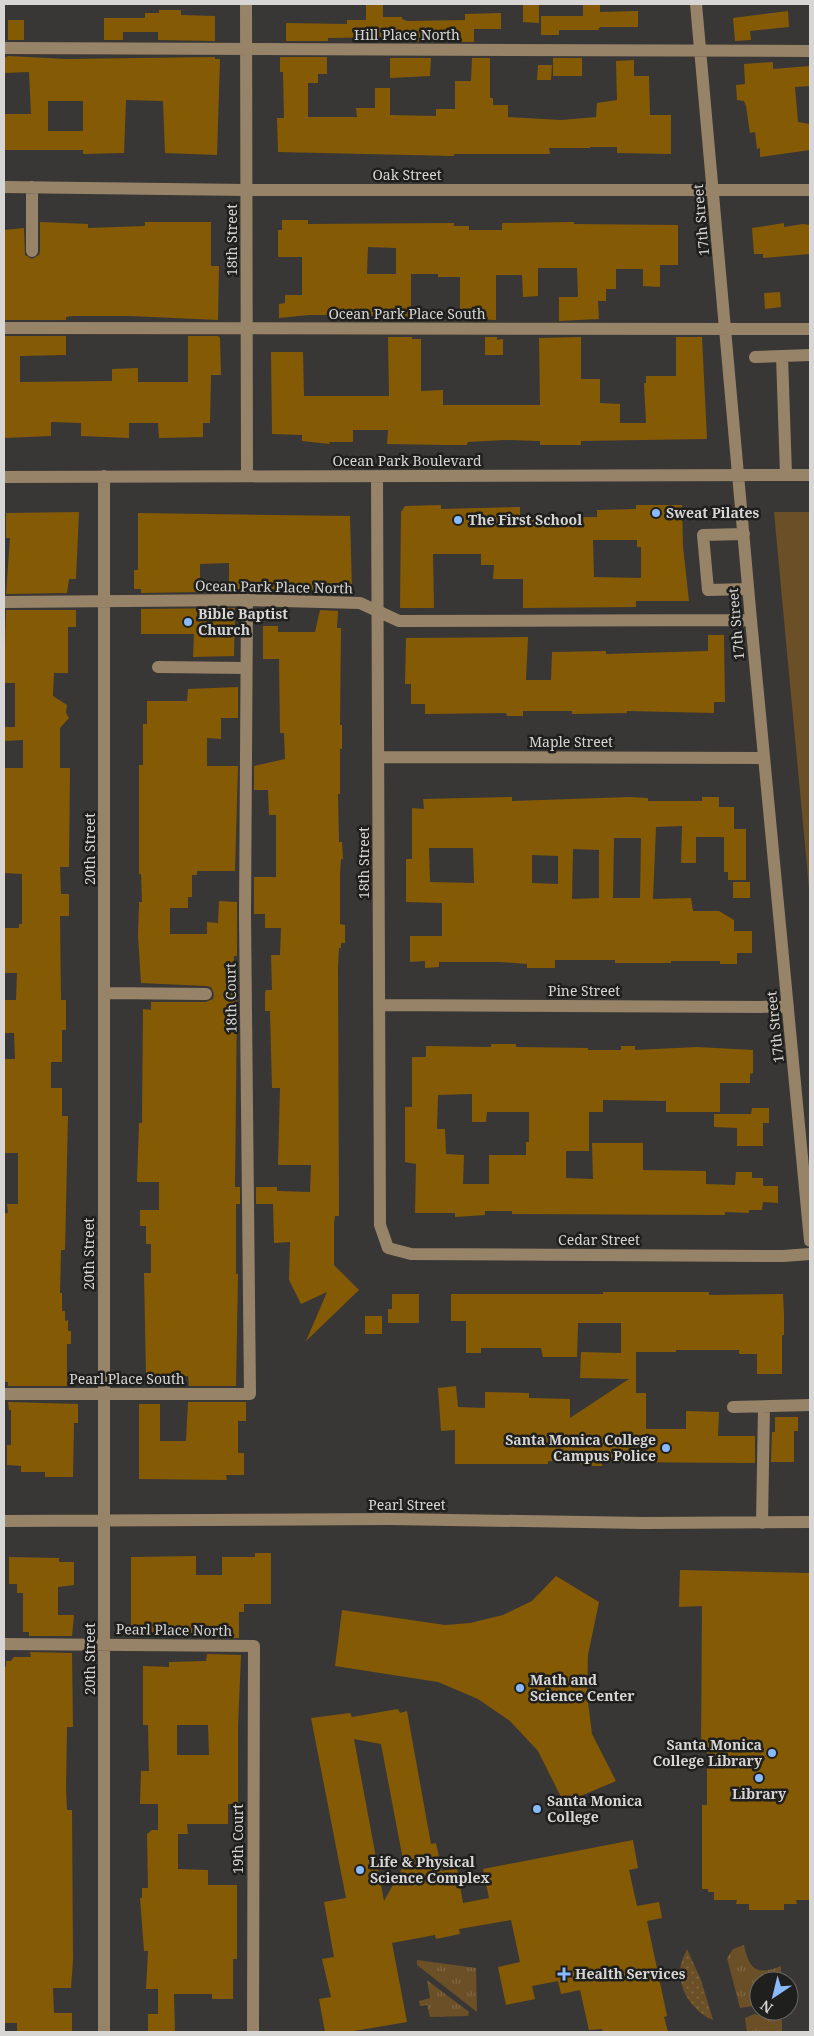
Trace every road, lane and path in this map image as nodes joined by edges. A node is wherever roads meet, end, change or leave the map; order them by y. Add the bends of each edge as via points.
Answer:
1 (246, 4) edge
2 (696, 4) edge
3 (4, 48) edge
4 (245, 49) junction
5 (700, 51) junction
6 (810, 51) edge
7 (4, 187) edge
8 (32, 187) junction
9 (713, 189) junction
10 (246, 190) junction
11 (810, 190) edge
12 (32, 251) dead end
13 (4, 328) edge
14 (247, 329) junction
15 (726, 329) junction
16 (810, 329) edge
17 (810, 355) edge
18 (782, 356) junction
19 (755, 357) dead end
20 (786, 475) junction
21 (810, 475) edge
22 (104, 476) junction
23 (247, 476) junction
24 (377, 476) junction
25 (739, 476) junction
26 (4, 477) edge
27 (744, 534) junction
28 (748, 589) junction
29 (247, 600) junction
30 (4, 602) edge
31 (106, 602) junction
32 (379, 612) junction
33 (751, 620) junction
34 (158, 667) dead end
35 (246, 668) junction
36 (379, 757) junction
37 (764, 758) junction
38 (105, 993) junction
39 (206, 994) dead end
40 (380, 1006) junction
41 (788, 1007) junction
42 (810, 1241) edge
43 (388, 1248) joint
44 (810, 1254) edge
45 (4, 1394) edge
46 (104, 1394) junction
47 (250, 1394) joint
48 (810, 1405) edge
49 (764, 1407) junction
50 (733, 1408) dead end
51 (4, 1521) edge
52 (104, 1521) junction
53 (810, 1522) edge
54 (762, 1523) junction
55 (4, 1644) edge
56 (105, 1644) junction
57 (254, 1646) joint
58 (104, 2032) edge
59 (253, 2032) edge

1 - 4 street, 18th Street
2 - 5 street, 17th Street
3 - 4 street, Hill Place North
4 - 5 street, Hill Place North
4 - 10 street, 18th Street
5 - 6 street, Hill Place North
5 - 9 street, 17th Street
7 - 8 street, Oak Street
8 - 10 street, Oak Street
8 - 12 street
9 - 10 street, Oak Street
9 - 11 street, Oak Street
9 - 15 street, 17th Street
10 - 14 street, 18th Street
13 - 14 street, Ocean Park Place South
14 - 15 street, Ocean Park Place South
14 - 23 street, 18th Street
15 - 16 street, Ocean Park Place South
15 - 25 street, 17th Street
17 - 18 street
18 - 19 street
18 - 20 street
20 - 21 street, Ocean Park Boulevard
20 - 25 street, Ocean Park Boulevard
22 - 23 street, Ocean Park Boulevard
22 - 26 street, Ocean Park Boulevard
22 - 31 street, 20th Street
23 - 24 street, Ocean Park Boulevard
24 - 25 street, Ocean Park Boulevard
24 - 32 street, 18th Street
25 - 27 street, 17th Street
27 - 28 street, 17th Street
27 - 28 street via 703,535 708,590
28 - 33 street, 17th Street
29 - 31 street, Ocean Park Place North
29 - 32 street, Ocean Park Place North via 360,603
29 - 35 street, 18th Court
30 - 31 street, Ocean Park Place North
31 - 38 street, 20th Street
32 - 33 street, Ocean Park Place North via 400,621
32 - 36 street, 18th Street
33 - 37 street, 17th Street
34 - 35 street
35 - 47 street, 18th Court
36 - 37 street, Maple Street
36 - 40 street, 18th Street
37 - 41 street, 17th Street
38 - 39 street
38 - 46 street, 20th Street
40 - 41 street, Pine Street
40 - 43 street, 18th Street via 380,1225
41 - 42 street, 17th Street
43 - 44 street, Cedar Street via 411,1254
45 - 46 street, Pearl Place South
46 - 47 street, Pearl Place South
46 - 52 street, 20th Street
48 - 49 street
49 - 50 street
49 - 54 street
51 - 52 street, Pearl Street
52 - 54 street, Pearl Street via 398,1519
52 - 56 street, 20th Street
53 - 54 street, Pearl Street
55 - 56 street, Pearl Place North
56 - 57 street, Pearl Place North
56 - 58 street, 20th Street
57 - 59 street, 19th Court

